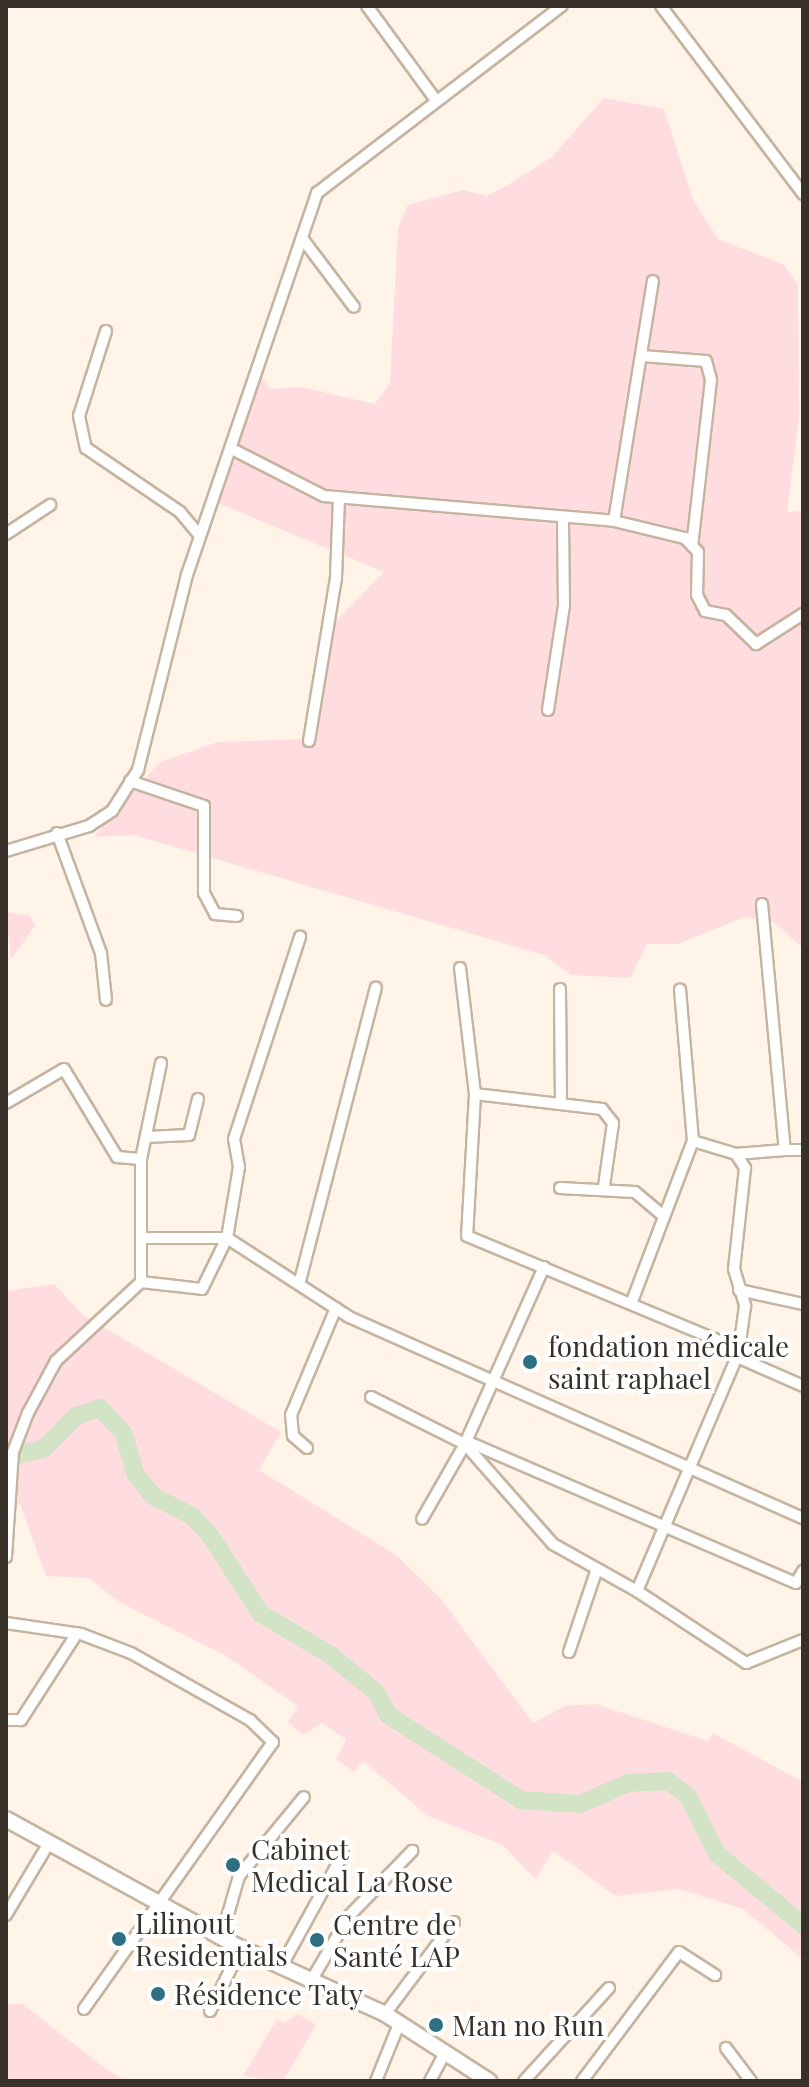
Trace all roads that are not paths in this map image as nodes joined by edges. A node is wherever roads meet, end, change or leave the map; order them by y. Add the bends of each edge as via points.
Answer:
1 (367, 6) edge
2 (562, 6) edge
3 (661, 6) edge
4 (435, 99) junction
5 (803, 194) edge
6 (302, 238) junction
7 (653, 281) dead end
8 (354, 307) dead end
9 (106, 331) dead end
10 (642, 356) junction
11 (232, 449) junction
12 (339, 497) junction
13 (50, 505) dead end
14 (563, 519) junction
15 (614, 521) junction
16 (6, 534) edge
17 (200, 536) junction
18 (692, 546) junction
19 (803, 614) edge
20 (548, 710) dead end
21 (309, 741) dead end
22 (130, 781) junction
23 (57, 833) junction
24 (6, 851) edge
25 (762, 904) dead end
26 (237, 916) dead end
27 (300, 937) dead end
28 (460, 968) dead end
29 (376, 988) dead end
30 (560, 989) dead end
31 (680, 990) dead end
32 (106, 1000) dead end
33 (161, 1063) dead end
34 (475, 1094) junction
35 (198, 1099) dead end
36 (561, 1100) junction
37 (6, 1103) edge
38 (146, 1137) junction
39 (693, 1141) junction
40 (785, 1150) junction
41 (803, 1150) edge
42 (736, 1154) junction
43 (141, 1159) junction
44 (604, 1186) junction
45 (560, 1188) dead end
46 (661, 1214) junction
47 (146, 1238) junction
48 (227, 1238) junction
49 (544, 1267) junction
50 (300, 1281) junction
51 (141, 1282) junction
52 (739, 1290) junction
53 (631, 1304) junction
54 (803, 1304) edge
55 (336, 1308) junction
56 (738, 1353) junction
57 (495, 1381) junction
58 (803, 1386) edge
59 (371, 1397) dead end
60 (466, 1443) junction
61 (307, 1448) dead end
62 (691, 1464) junction
63 (803, 1518) edge
64 (422, 1519) dead end
65 (666, 1525) junction
66 (6, 1557) edge
67 (803, 1571) edge
68 (596, 1572) junction
69 (637, 1591) junction
70 (6, 1623) edge
71 (77, 1633) junction
72 (803, 1640) edge
73 (569, 1652) dead end
74 (6, 1720) edge
75 (304, 1797) dead end
76 (6, 1819) edge
77 (49, 1843) junction
78 (412, 1851) dead end
79 (343, 1854) dead end
80 (164, 1904) junction
81 (6, 1915) edge
82 (454, 1922) dead end
83 (222, 1935) junction
84 (241, 1948) junction
85 (281, 1967) junction
86 (715, 1975) dead end
87 (311, 1981) junction
88 (609, 1988) dead end
89 (84, 2009) dead end
90 (210, 2011) dead end
91 (385, 2014) junction
92 (399, 2024) junction
93 (726, 2048) dead end
94 (446, 2051) junction
95 (376, 2081) edge
96 (430, 2081) edge
97 (489, 2081) edge
98 (524, 2081) edge
99 (582, 2081) edge
100 (751, 2081) edge

1 - 4 street
2 - 4 street
3 - 5 street
4 - 6 street via 329,177
6 - 8 street
6 - 11 street
7 - 10 street
9 - 17 street via 79,416 86,448 180,512
10 - 15 street
10 - 18 street via 706,361 711,380
11 - 12 street
11 - 17 street
12 - 14 street
12 - 21 street via 336,578
13 - 16 street
14 - 15 street
14 - 20 street via 564,605
15 - 18 street
17 - 22 street via 150,739
18 - 19 street via 705,611 726,615 756,644
22 - 23 street via 112,811
22 - 26 street via 204,806 204,893 215,914
23 - 24 street
23 - 32 street via 101,953
25 - 40 street
27 - 48 street via 234,1139 239,1167
28 - 34 street
29 - 50 street
30 - 36 street
31 - 39 street
33 - 38 street
34 - 36 street
34 - 49 street via 463,1230
35 - 38 street via 189,1135
36 - 44 street via 609,1116
37 - 43 street via 64,1069 117,1157
38 - 43 street
39 - 42 street
39 - 46 street
40 - 41 street
40 - 42 street
42 - 52 street via 745,1168 734,1269
43 - 47 street
44 - 45 street
44 - 46 street via 635,1192
46 - 53 street
47 - 48 street
47 - 51 street
48 - 50 street
48 - 51 street via 202,1289
49 - 53 street
49 - 57 street
50 - 55 street
51 - 66 street via 56,1361 35,1399 13,1452
52 - 54 street
52 - 56 street
53 - 56 street
55 - 57 street
55 - 61 street via 291,1415 293,1436
56 - 58 street
56 - 62 street
57 - 60 street
57 - 62 street
59 - 60 street
60 - 64 street
60 - 65 street
60 - 68 street via 518,1511
62 - 63 street
62 - 65 street
65 - 67 street via 796,1583
65 - 69 street
68 - 69 street
68 - 73 street
69 - 72 street via 746,1663
70 - 71 street
71 - 74 street via 21,1720
71 - 80 street via 131,1653 272,1738
75 - 83 street via 239,1876
76 - 77 main road
77 - 80 main road
77 - 81 street
78 - 87 street via 349,1916
79 - 85 street
80 - 83 main road
80 - 89 street
82 - 91 street
83 - 84 main road
84 - 85 main road
84 - 90 street
85 - 87 main road
86 - 99 street via 679,1952
87 - 91 main road
88 - 98 street
91 - 92 main road
92 - 94 main road
92 - 95 street
93 - 100 street
94 - 96 street
94 - 97 main road

